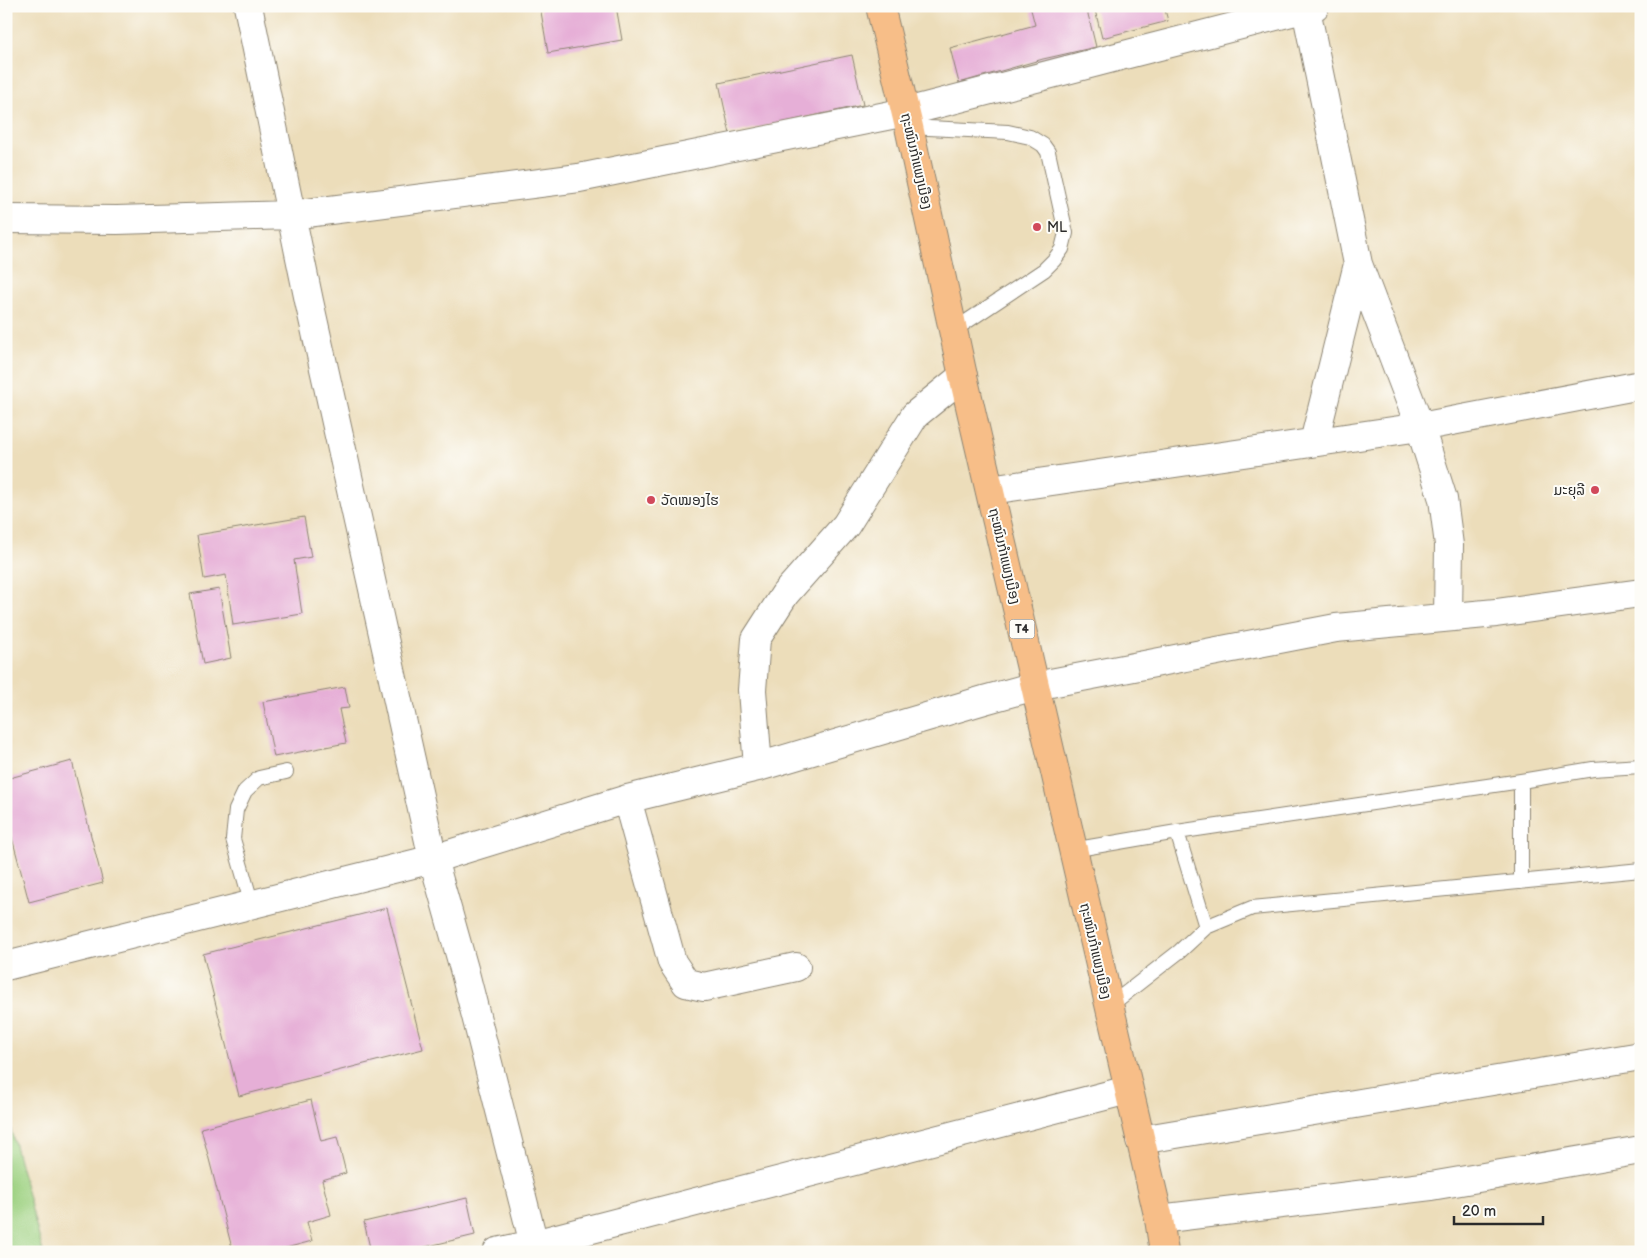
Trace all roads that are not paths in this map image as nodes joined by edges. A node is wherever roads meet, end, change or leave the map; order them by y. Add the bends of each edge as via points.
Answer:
1 (248, 6) edge
2 (880, 6) edge
3 (1311, 8) edge
4 (908, 120) junction
5 (291, 215) junction
6 (6, 219) edge
7 (1358, 264) junction
8 (954, 330) junction
9 (963, 376) junction
10 (1641, 385) edge
11 (1420, 427) junction
12 (1314, 442) junction
13 (990, 490) junction
14 (1641, 593) edge
15 (1448, 617) junction
16 (1035, 686) junction
17 (1641, 766) edge
18 (758, 767) junction
19 (286, 772) dead end
20 (1521, 781) junction
21 (627, 800) junction
22 (1177, 832) junction
23 (1072, 850) junction
24 (433, 859) junction
25 (1641, 870) edge
26 (1521, 882) junction
27 (252, 905) junction
28 (1206, 928) junction
29 (6, 966) edge
30 (796, 966) dead end
31 (1108, 1007) junction
32 (1641, 1056) edge
33 (1128, 1090) junction
34 (1140, 1140) junction
35 (1641, 1150) edge
36 (1159, 1219) junction
37 (535, 1248) edge
38 (497, 1252) edge
39 (1164, 1252) edge

1 - 5 street
2 - 4 main road, ຖະໜົນກຳແພງເມືອງ / T4
3 - 4 street via 1132,52
3 - 7 street
4 - 5 street via 579,178
4 - 8 main road, ຖະໜົນກຳແພງເມືອງ / T4
4 - 8 lane via 1008,132 1030,137 1043,145 1048,152 1066,233 1062,249 1044,270
5 - 6 street via 117,220
5 - 24 street
7 - 11 street
7 - 12 street
8 - 9 main road, ຖະໜົນກຳແພງເມືອງ / T4
9 - 13 main road, ຖະໜົນກຳແພງເມືອງ / T4
9 - 18 street via 915,415 846,525 785,594 756,639 752,690
10 - 11 street
11 - 12 street
11 - 15 street via 1443,499 1449,545
12 - 13 street
13 - 16 main road, ຖະໜົນກຳແພງເມືອງ / T4
14 - 15 street
15 - 16 street via 1336,628
16 - 18 street
16 - 23 main road, ຖະໜົນກຳແພງເມືອງ / T4
17 - 20 lane via 1593,769
18 - 21 street
19 - 27 lane via 259,778 245,790 236,810 233,839
20 - 22 lane
20 - 26 lane
21 - 24 street
21 - 30 street via 672,962 686,983 704,987
22 - 23 lane
22 - 28 lane
23 - 31 main road, ຖະໜົນກຳແພງເມືອງ / T4
24 - 27 street
24 - 37 street
25 - 26 lane
26 - 28 lane via 1252,908
27 - 29 street
28 - 31 lane
31 - 33 main road, ຖະໜົນກຳແພງເມືອງ / T4
32 - 34 street
33 - 34 main road, ຖະໜົນກຳແພງເມືອງ / T4
33 - 37 street
34 - 36 main road, ຖະໜົນກຳແພງເມືອງ / T4
35 - 36 street via 1432,1186
36 - 39 main road, ຖະໜົນກຳແພງເມືອງ / T4
37 - 38 street

